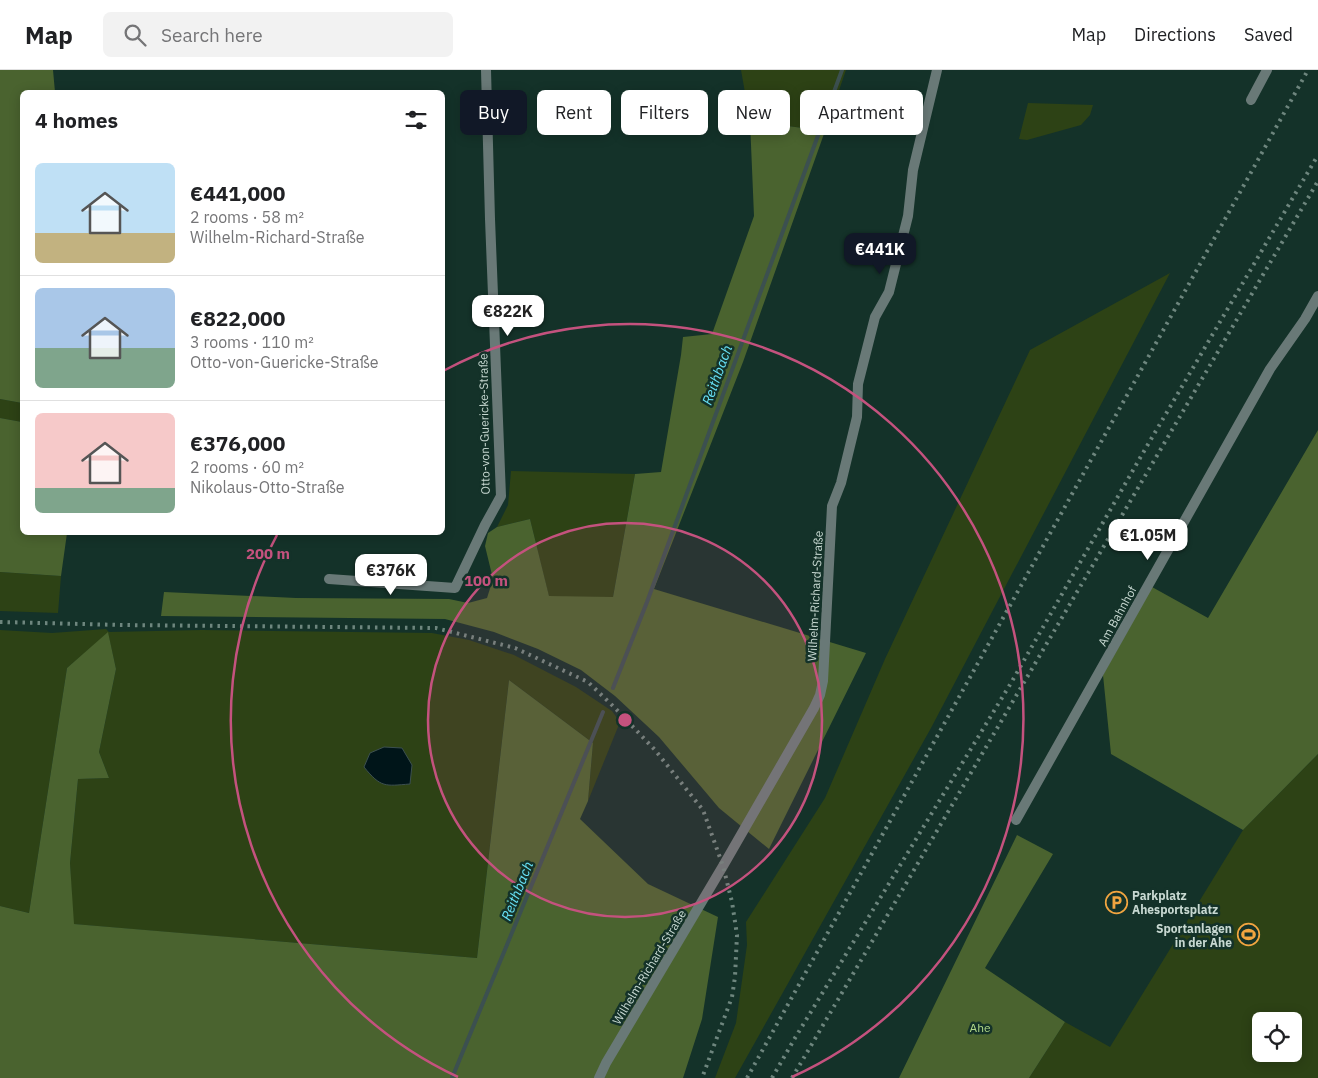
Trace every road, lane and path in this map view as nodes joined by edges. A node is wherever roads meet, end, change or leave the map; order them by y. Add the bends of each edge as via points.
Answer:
1 (486, 70) edge
2 (937, 70) edge
3 (1267, 70) edge
4 (1252, 100) dead end
5 (1318, 296) edge
6 (329, 580) dead end
7 (1016, 820) dead end
8 (599, 1078) edge

1 - 6 street, Otto-von-Guericke-Straße via 501,496 455,588
2 - 8 street, Wilhelm-Richard-Straße via 913,170 908,216 889,292 875,317 858,384 857,417 832,506 824,681 820,695
3 - 4 street
5 - 7 street, Am Bahnhof via 1270,369

